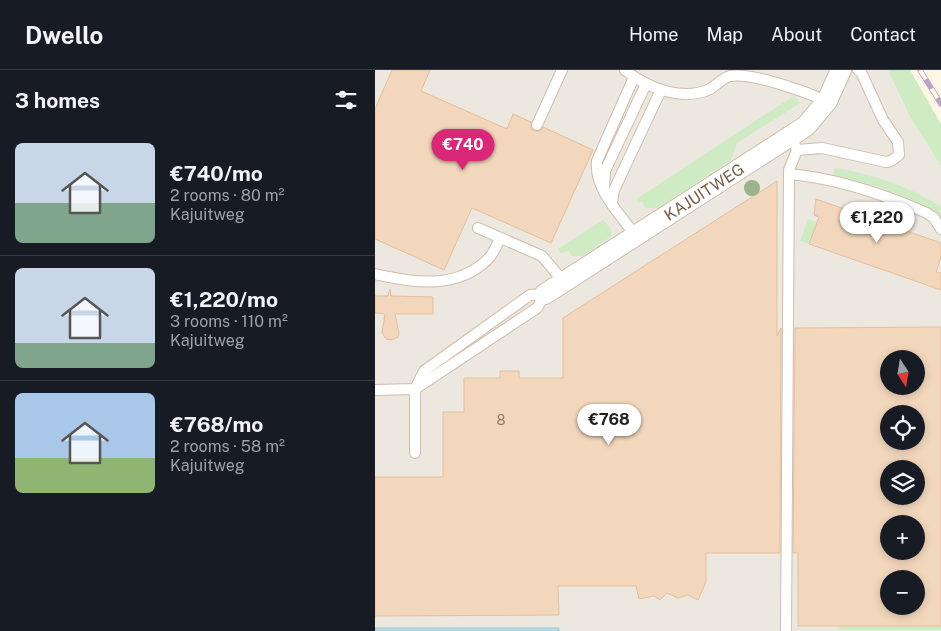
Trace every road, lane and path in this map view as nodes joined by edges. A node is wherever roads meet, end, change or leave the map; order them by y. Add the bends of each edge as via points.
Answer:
1 (561, 70) edge
2 (625, 70) edge
3 (841, 70) edge
4 (858, 70) edge
5 (737, 73) edge
6 (758, 74) edge
7 (634, 77) junction
8 (646, 84) junction
9 (661, 90) junction
10 (827, 101) junction
11 (537, 125) dead end
12 (794, 143) junction
13 (789, 174) junction
14 (605, 192) junction
15 (612, 202) junction
16 (478, 228) dead end
17 (941, 230) edge
18 (635, 236) junction
19 (501, 238) junction
20 (375, 274) edge
21 (564, 282) junction
22 (545, 294) junction
23 (415, 389) junction
24 (375, 390) edge
25 (415, 454) dead end
26 (786, 631) edge

1 - 11 lane
2 - 7 lane
3 - 10 street, KAJUITWEG
4 - 12 lane via 898,142 899,156 886,162
5 - 6 lane
5 - 9 lane via 707,90
6 - 10 lane
7 - 8 lane
7 - 14 lane via 597,161 597,178
8 - 9 lane
8 - 14 lane via 605,171
9 - 15 lane via 614,190
10 - 12 street, KAJUITWEG
12 - 13 lane
12 - 18 street, KAJUITWEG
13 - 17 lane via 871,191 927,213
13 - 26 lane
14 - 15 lane
15 - 18 lane
16 - 19 lane
18 - 21 street, KAJUITWEG
19 - 20 lane via 489,258 453,280 432,282
19 - 21 lane via 543,256
21 - 22 street, KAJUITWEG
22 - 23 lane via 537,308
22 - 23 lane via 530,296 444,355 424,371
23 - 24 lane
23 - 25 lane

